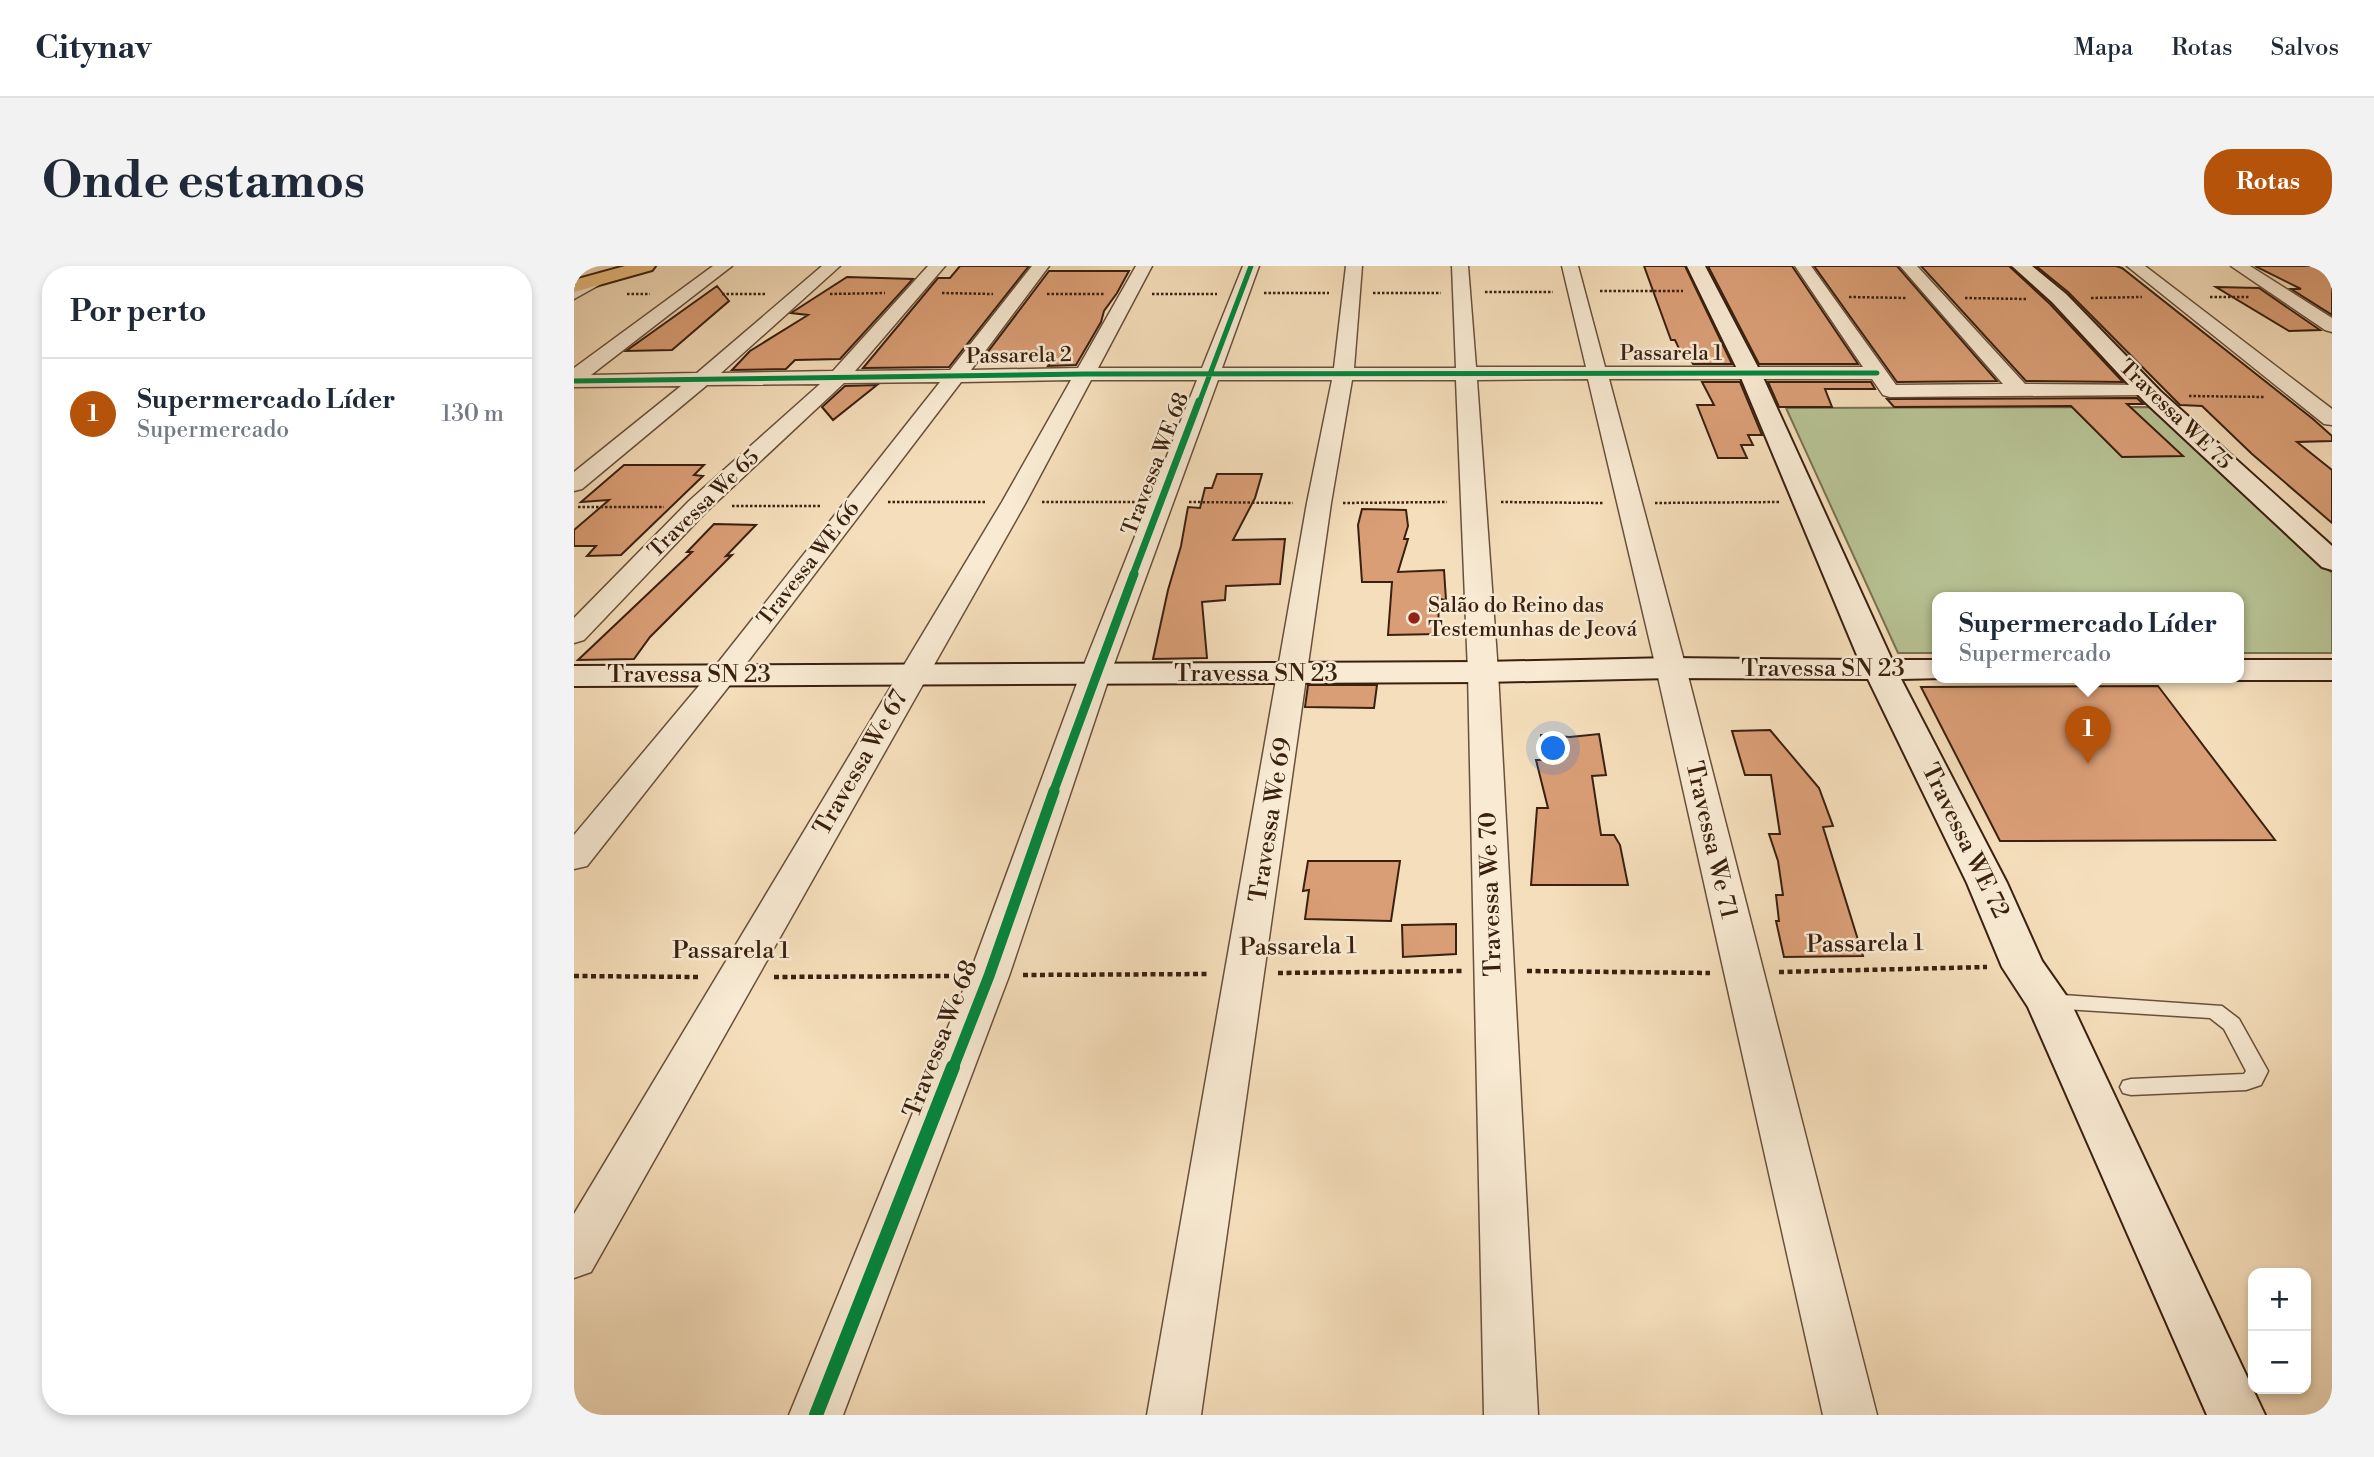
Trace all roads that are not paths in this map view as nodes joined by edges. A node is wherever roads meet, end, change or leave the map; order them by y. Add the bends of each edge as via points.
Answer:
1 (646, 266) edge
2 (724, 266) edge
3 (832, 266) edge
4 (937, 266) edge
5 (1041, 266) edge
6 (1144, 266) edge
7 (1251, 266) edge
8 (1354, 266) edge
9 (1460, 266) edge
10 (1570, 266) edge
11 (1696, 266) edge
12 (1803, 266) edge
13 (1908, 266) edge
14 (2021, 266) edge
15 (2135, 266) edge
16 (2239, 266) edge
17 (600, 273) edge
18 (574, 274) edge
19 (574, 286) edge
20 (574, 294) edge
21 (2332, 326) edge
22 (1750, 373) junction
23 (1084, 374) junction
24 (1211, 374) junction
25 (1465, 374) junction
26 (1596, 374) junction
27 (1343, 375) junction
28 (955, 376) junction
29 (838, 378) junction
30 (574, 379) edge
31 (702, 379) junction
32 (1882, 381) junction
33 (2019, 390) junction
34 (2149, 392) junction
35 (2332, 419) edge
36 (574, 484) edge
37 (2326, 550) edge
38 (574, 634) edge
39 (1671, 668) junction
40 (1880, 670) junction
41 (1932, 670) edge
42 (2244, 670) edge
43 (2332, 670) edge
44 (1483, 672) junction
45 (1294, 673) junction
46 (723, 675) junction
47 (911, 675) junction
48 (1096, 675) junction
49 (574, 676) edge
50 (574, 858) edge
51 (2035, 984) junction
52 (2131, 1087) dead end
53 (574, 1257) edge
54 (816, 1415) edge
55 (1174, 1415) edge
56 (1511, 1415) edge
57 (1850, 1415) edge
58 (2236, 1415) edge

1 - 17 main road
2 - 30 street
3 - 31 street
4 - 29 street
5 - 28 street, Travessa WE 66
6 - 23 street, Travessa We 67
7 - 24 street, Travessa WE 68
8 - 27 street, Travessa We 69
9 - 25 street
10 - 26 street, Travessa We 71
11 - 22 main road, Travessa WE 72
12 - 32 street
13 - 33 street
14 - 34 main road, Travessa WE 75 via 2059,298
15 - 35 street
16 - 21 street
17 - 18 main road
17 - 19 main road
17 - 20 street
22 - 26 street, Passarela 1
22 - 32 street, Passarela 1
22 - 40 main road, Travessa WE 72
23 - 24 street, Passarela 2
23 - 28 street, Passarela 2
23 - 47 street, Travessa We 67
24 - 27 street, Passarela 2
24 - 48 street, Travessa WE 68
25 - 26 street, Passarela 1
25 - 27 street, Passarela 2
25 - 44 street, Travessa We 70
26 - 39 street, Travessa We 71
27 - 45 street, Travessa We 69
28 - 29 street, Passarela 2
28 - 46 street, Travessa WE 66
29 - 31 street, Passarela 2
29 - 38 street, Travessa We 65 via 698,506
30 - 31 street, Passarela 2
31 - 36 street
32 - 33 street, Passarela 1
33 - 34 street, Passarela 1
34 - 37 main road, Travessa WE 75
39 - 40 main road, Travessa SN 23
39 - 44 main road, Travessa SN 23
39 - 57 street, Travessa We 71
40 - 41 main road, Travessa SN 23
40 - 51 main road, Travessa WE 72
42 - 43 main road
44 - 45 main road, Travessa SN 23
44 - 56 street, Travessa We 70
45 - 48 main road, Travessa SN 23
45 - 55 street, Travessa We 69
46 - 47 main road, Travessa SN 23
46 - 49 main road, Travessa SN 23
46 - 50 street, Travessa WE 66
47 - 48 main road, Travessa SN 23
47 - 53 street, Travessa We 67
48 - 54 street, Travessa We 68 via 989,976
51 - 52 lane via 2215,1011 2232,1024 2257,1070 2246,1082
51 - 58 main road, Travessa WE 72

